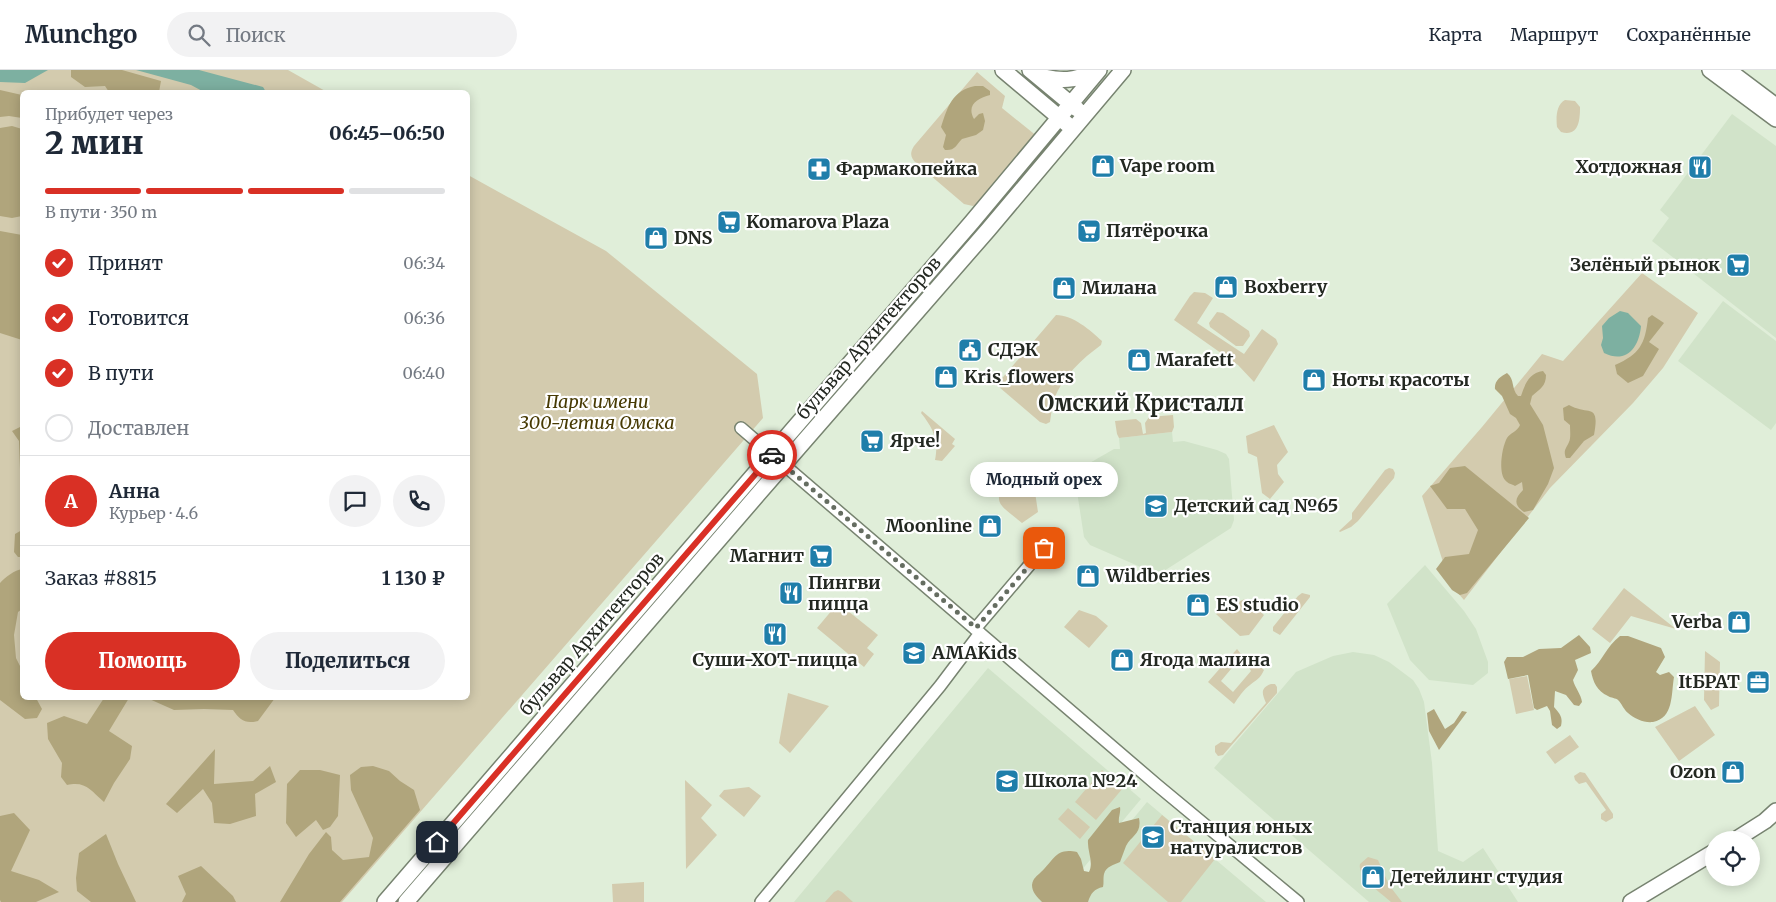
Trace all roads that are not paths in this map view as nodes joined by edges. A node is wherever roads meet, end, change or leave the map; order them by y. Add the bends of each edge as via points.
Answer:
1 (1003, 70) edge
2 (1093, 70) edge
3 (1099, 70) edge
4 (1123, 70) edge
5 (1710, 70) edge
6 (1728, 70) edge
7 (1033, 72) edge
8 (1071, 104) junction
9 (1776, 106) edge
10 (1086, 116) junction
11 (1059, 117) junction
12 (1776, 119) edge
13 (1074, 130) junction
14 (741, 428) dead end
15 (778, 460) junction
16 (1044, 548) dead end
17 (978, 631) junction
18 (1776, 811) edge
19 (1749, 831) edge
20 (1705, 857) edge
21 (385, 902) edge
22 (406, 902) edge
23 (761, 902) edge
24 (1298, 902) edge
25 (1631, 902) edge

1 - 11 main road
2 - 7 main road via 1086,76 1071,80 1057,80
3 - 8 main road, бульвар Архитекторов
4 - 10 main road, бульвар Архитекторов
5 - 12 main road
6 - 9 main road
7 - 8 main road
8 - 10 main road
8 - 11 main road, бульвар Архитекторов
10 - 13 main road, бульвар Архитекторов
11 - 13 main road
11 - 15 main road, бульвар Архитекторов
13 - 15 main road, бульвар Архитекторов via 988,230
14 - 15 street
15 - 17 street
15 - 21 main road, бульвар Архитекторов
15 - 22 main road, бульвар Архитекторов
16 - 17 street
17 - 23 street via 940,686
17 - 24 street
18 - 19 main road
20 - 25 main road

